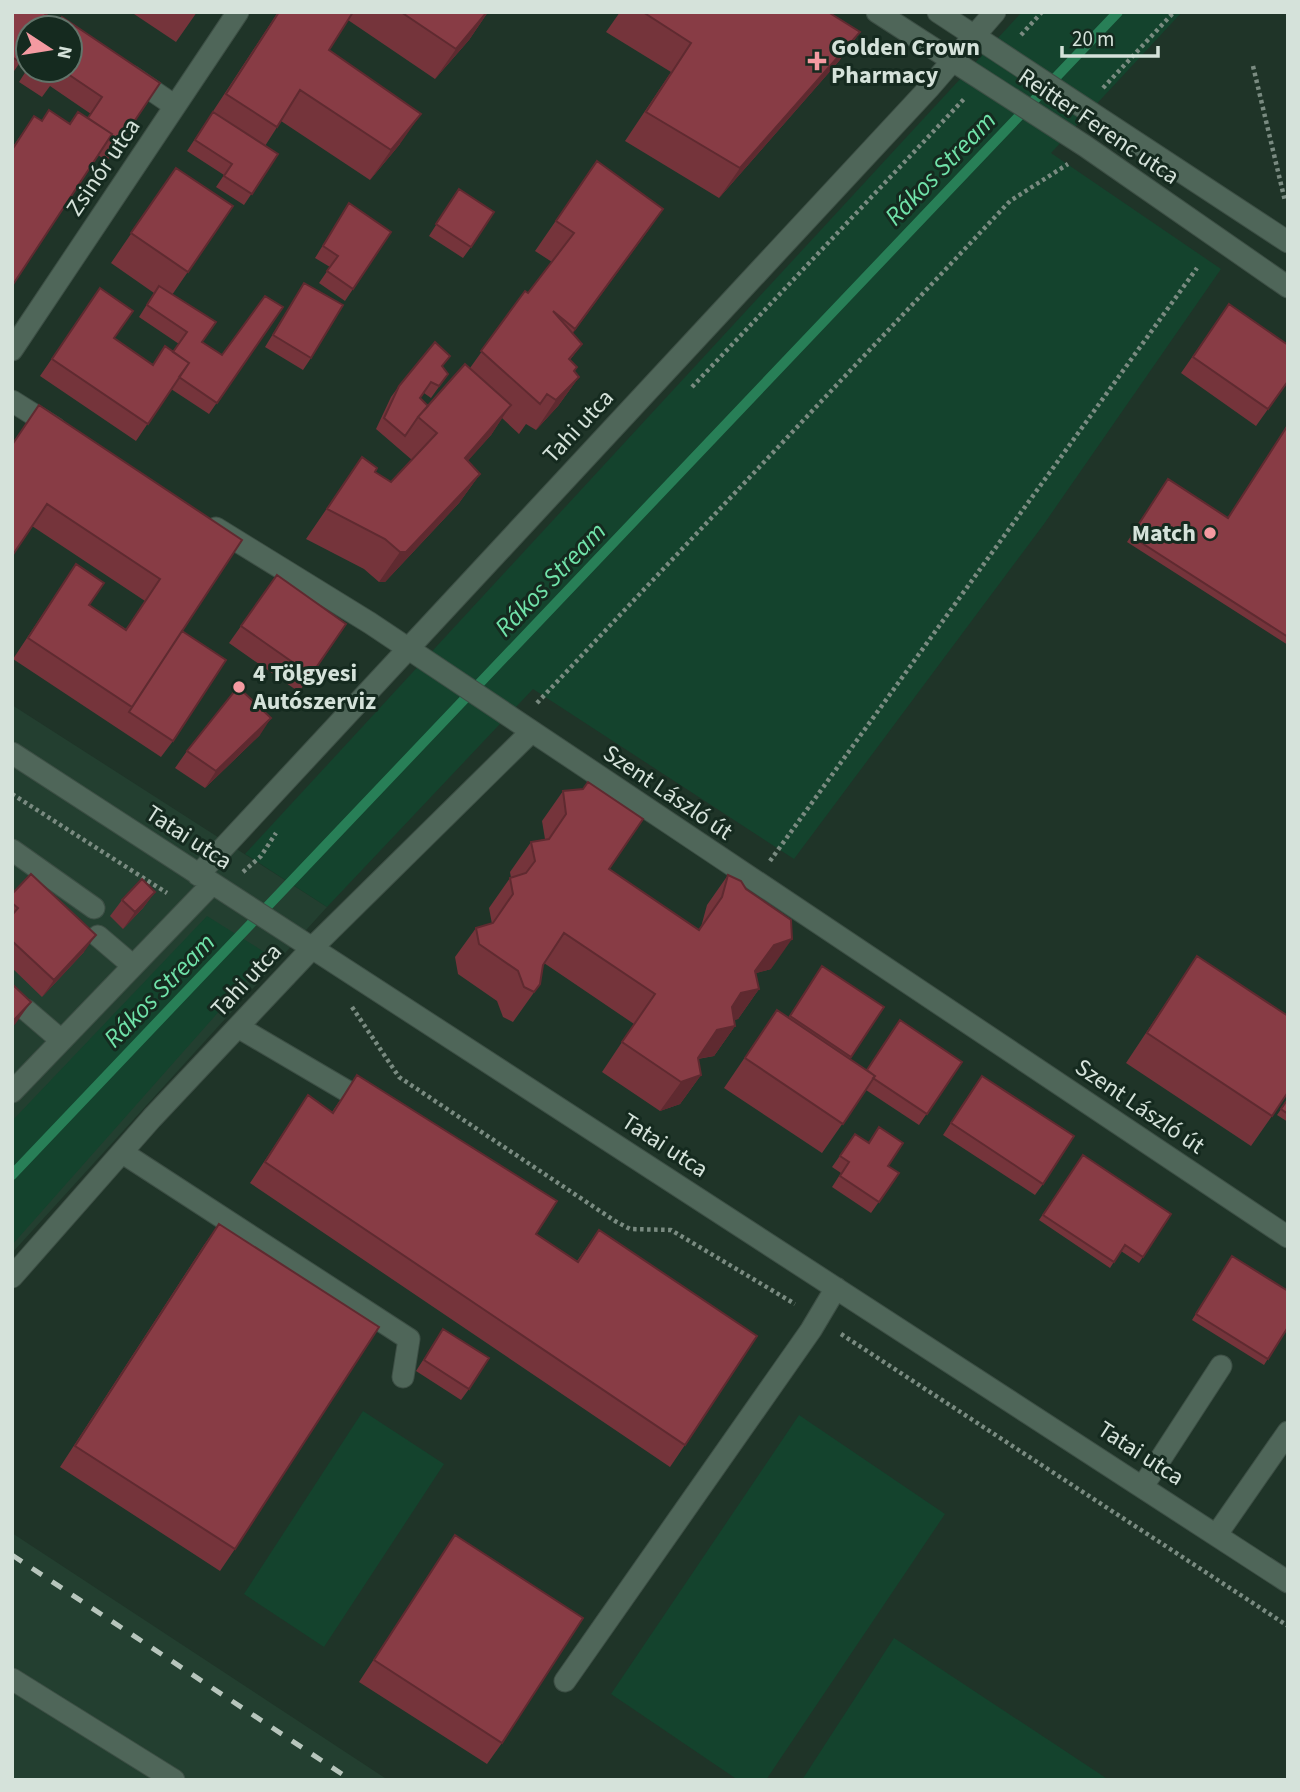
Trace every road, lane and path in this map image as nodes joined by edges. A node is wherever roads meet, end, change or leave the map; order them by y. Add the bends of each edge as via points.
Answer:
1 (237, 12) edge
2 (877, 12) edge
3 (938, 12) edge
4 (995, 12) edge
5 (1174, 12) edge
6 (974, 36) junction
7 (953, 60) junction
8 (112, 64) edge
9 (1253, 66) dead end
10 (1094, 98) dead end
11 (175, 106) junction
12 (1078, 154) junction
13 (1285, 201) dead end
14 (1288, 242) edge
15 (1196, 268) dead end
16 (1288, 287) edge
17 (12, 350) edge
18 (12, 401) edge
19 (70, 437) edge
20 (197, 516) edge
21 (406, 648) junction
22 (525, 728) junction
23 (12, 753) edge
24 (12, 794) edge
25 (12, 850) edge
26 (755, 881) junction
27 (212, 884) junction
28 (189, 906) junction
29 (94, 908) dead end
30 (98, 936) edge
31 (313, 947) junction
32 (132, 965) junction
33 (348, 1002) dead end
34 (26, 1010) edge
35 (238, 1027) junction
36 (61, 1040) junction
37 (12, 1092) edge
38 (386, 1114) edge
39 (123, 1153) junction
40 (1288, 1237) edge
41 (12, 1277) edge
42 (836, 1288) junction
43 (818, 1319) junction
44 (1221, 1366) dead end
45 (403, 1377) dead end
46 (1288, 1432) edge
47 (1143, 1486) junction
48 (1217, 1534) junction
49 (1288, 1582) edge
50 (1288, 1626) edge
51 (13, 1681) edge
52 (565, 1681) edge
53 (174, 1780) edge

1 - 11 street, Zsinór utca
2 - 7 street, Reitter Ferenc utca
3 - 6 street, Reitter Ferenc utca
4 - 6 street, Tahi utca
5 - 10 path
6 - 7 street, Tahi utca
6 - 14 street, Reitter Ferenc utca
7 - 12 street, Reitter Ferenc utca
7 - 21 street, Tahi utca
8 - 11 street
9 - 13 path
11 - 17 street, Zsinór utca
12 - 16 street, Reitter Ferenc utca
12 - 22 path via 1010,201
15 - 26 path
18 - 19 street
20 - 21 street, Szent László út
21 - 22 street, Szent László út
21 - 27 street, Tahi utca via 325,741
22 - 26 street, Szent László út
22 - 31 street, Tahi utca
23 - 27 street, Tatai utca
24 - 28 path
25 - 29 street
26 - 40 street, Szent László út
27 - 28 street, Tahi utca
27 - 31 street, Tatai utca
28 - 32 street, Tahi utca
30 - 32 street
31 - 35 street, Tahi utca
31 - 42 street, Tatai utca
32 - 36 street, Tahi utca
33 - 43 path via 398,1077 615,1221 630,1229 671,1230
34 - 36 street
35 - 38 street
35 - 39 street, Tahi utca
36 - 37 street, Tahi utca
39 - 41 street, Tahi utca
39 - 45 street via 409,1339
42 - 43 street
42 - 47 street, Tatai utca
43 - 50 path
43 - 52 street
44 - 47 street
46 - 48 street
47 - 48 street, Tatai utca
48 - 49 street, Tatai utca
51 - 53 street

